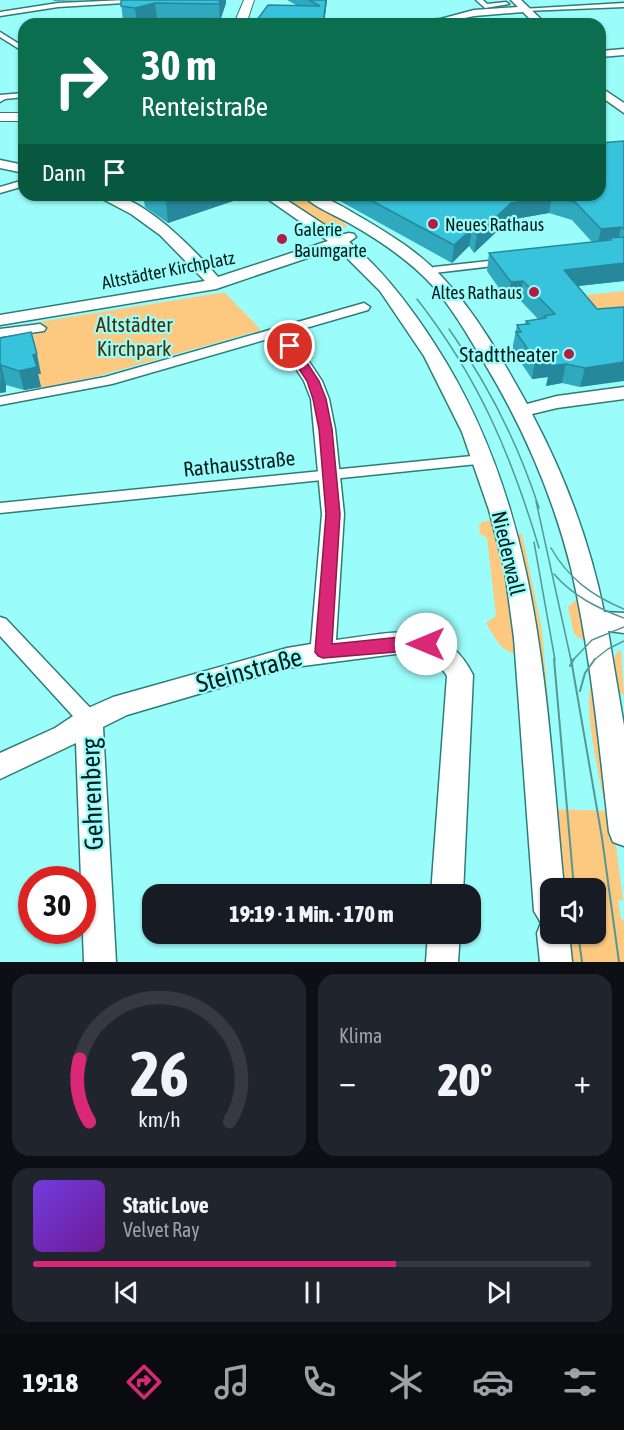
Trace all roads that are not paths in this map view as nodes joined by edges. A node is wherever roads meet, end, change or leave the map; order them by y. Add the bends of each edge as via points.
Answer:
1 (171, 0) edge
2 (249, 0) edge
3 (479, 0) edge
4 (516, 0) edge
5 (103, 1) edge
6 (506, 4) dead end
7 (624, 5) edge
8 (591, 6) junction
9 (525, 9) junction
10 (0, 14) edge
11 (602, 14) dead end
12 (242, 18) edge
13 (450, 18) edge
14 (534, 18) edge
15 (0, 34) edge
16 (18, 46) edge
17 (624, 52) edge
18 (606, 54) edge
19 (18, 56) edge
20 (14, 57) dead end
21 (606, 95) edge
22 (18, 96) edge
23 (18, 109) edge
24 (624, 109) edge
25 (2, 110) edge
26 (18, 115) edge
27 (0, 165) edge
28 (18, 168) edge
29 (18, 185) edge
30 (0, 190) edge
31 (115, 201) edge
32 (279, 201) edge
33 (321, 201) edge
34 (369, 228) junction
35 (340, 242) junction
36 (516, 261) edge
37 (434, 270) dead end
38 (216, 284) junction
39 (364, 307) dead end
40 (0, 320) edge
41 (40, 328) dead end
42 (0, 333) edge
43 (280, 335) junction
44 (624, 393) edge
45 (3, 401) edge
46 (521, 411) junction
47 (0, 417) edge
48 (482, 460) junction
49 (330, 475) junction
50 (0, 508) edge
51 (593, 620) junction
52 (624, 623) edge
53 (0, 624) edge
54 (323, 652) junction
55 (89, 720) junction
56 (0, 766) edge
57 (624, 832) edge
58 (547, 878) edge
59 (448, 884) edge
60 (443, 944) edge
61 (554, 944) edge
62 (100, 962) edge
63 (442, 962) edge
64 (556, 962) edge

1 - 5 street
2 - 12 street
3 - 6 street via 485,6
4 - 9 street
5 - 10 street
7 - 8 street
8 - 9 street
8 - 11 street
9 - 13 street via 474,12
9 - 14 street
15 - 16 street
17 - 18 street
19 - 20 street
21 - 24 street
22 - 25 street via 2,97
23 - 25 street
25 - 26 street
27 - 28 street
29 - 30 street
31 - 38 street via 154,223 192,255
32 - 35 street, Niederwall
33 - 34 street
34 - 35 street
34 - 46 street via 399,247 446,291
35 - 38 street, Altstädter Kirchplatz
35 - 48 street, Niederwall via 375,277 415,330 457,403
36 - 37 street
38 - 40 street, Altstädter Kirchplatz
39 - 43 street
41 - 42 street
43 - 45 street
43 - 49 street via 313,381 320,399
44 - 46 street
45 - 47 street
46 - 51 street via 566,514
48 - 49 street, Rathausstraße
48 - 58 street, Niederwall via 518,583 531,674
49 - 50 street, Rathausstraße
49 - 54 street via 333,514
51 - 52 street
51 - 57 street
53 - 55 street, Gehrenberg
54 - 55 street, Steinstraße via 287,658 122,705
54 - 59 street, Steinstraße via 411,642 426,644 448,656 460,675
55 - 56 street, Steinstraße via 65,736
55 - 62 street, Gehrenberg
60 - 63 street
61 - 64 street

